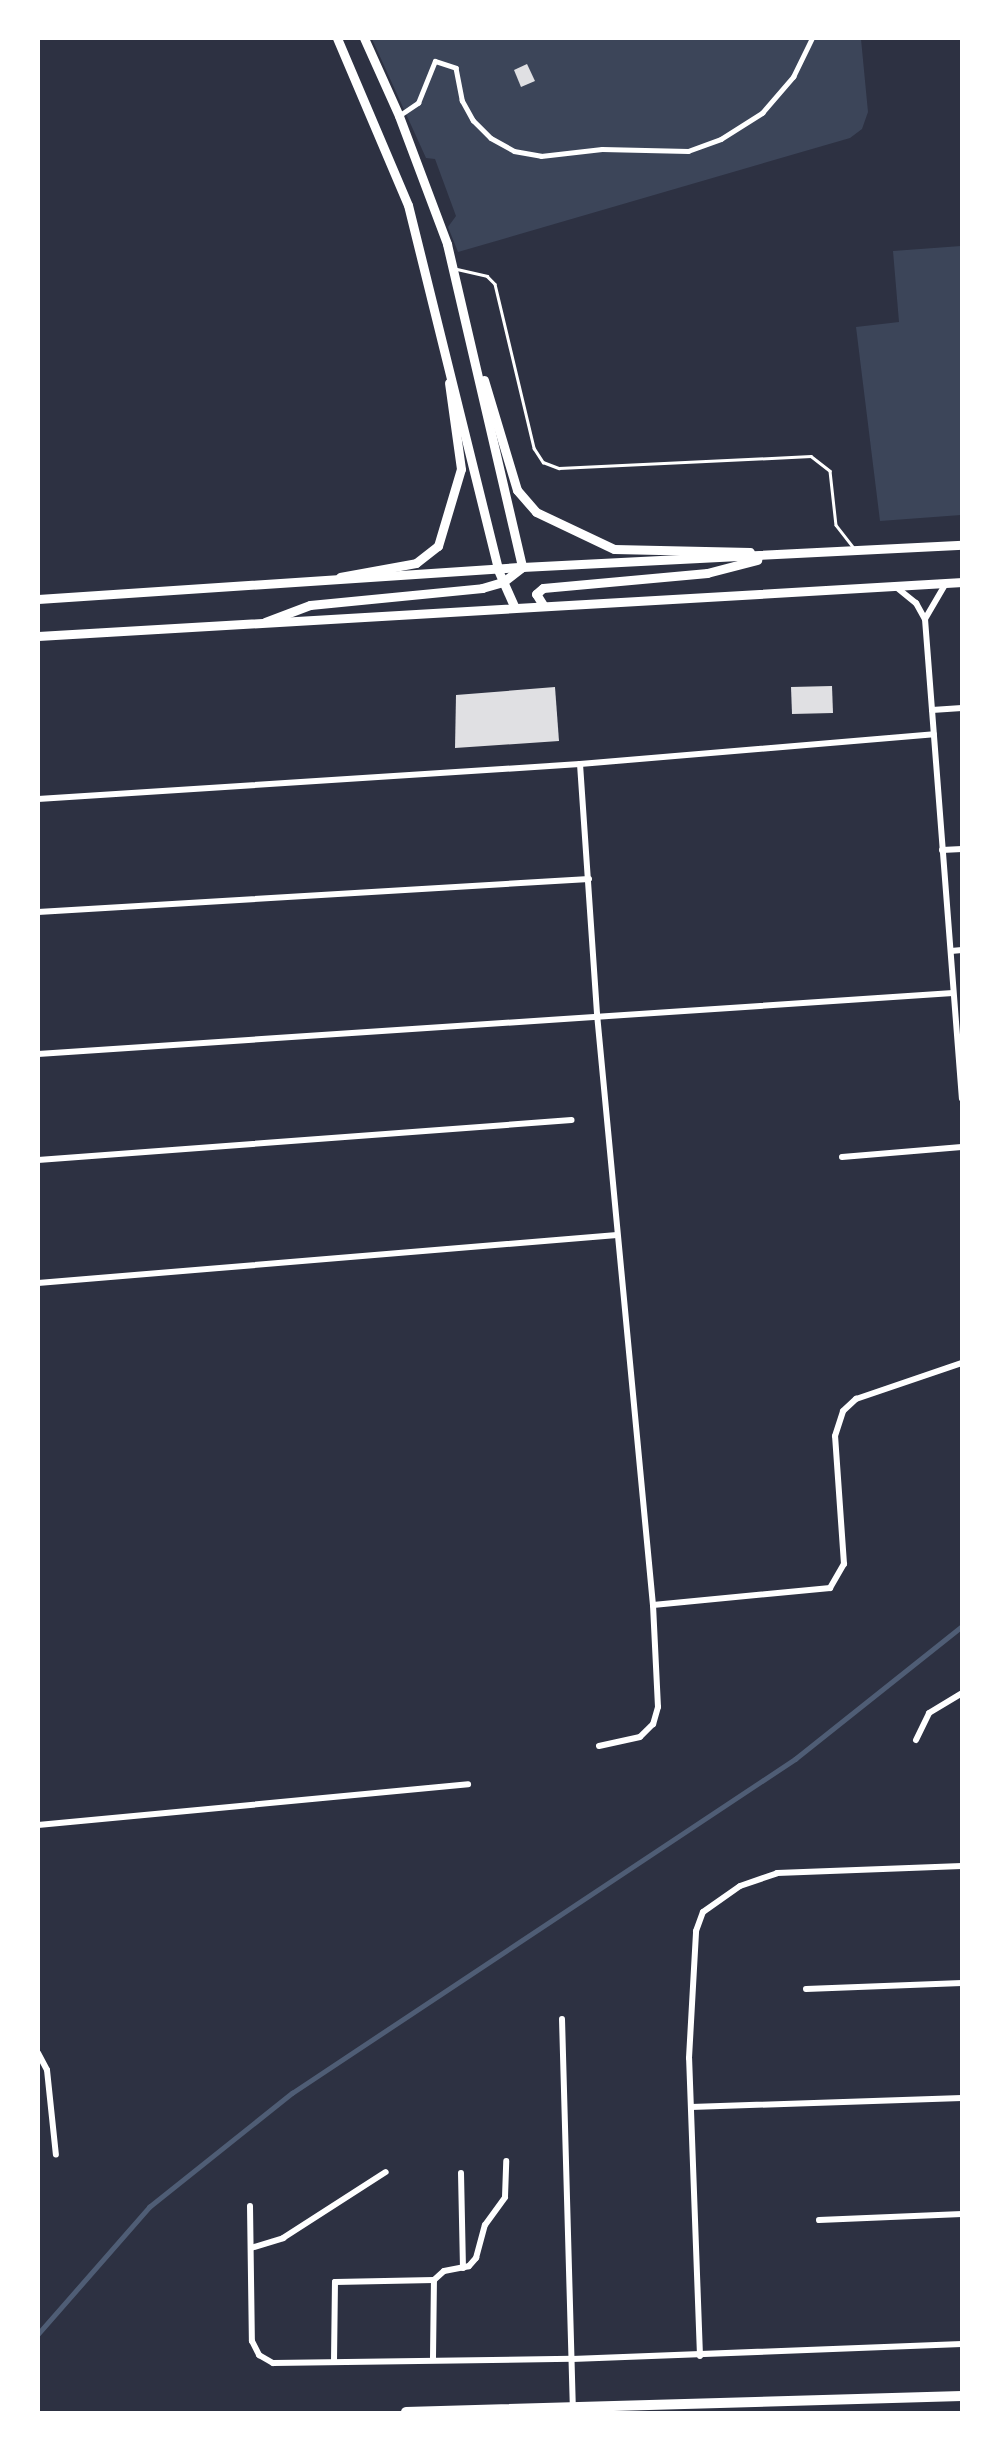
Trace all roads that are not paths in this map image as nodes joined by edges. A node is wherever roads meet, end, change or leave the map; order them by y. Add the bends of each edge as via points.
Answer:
1 (337, 38) edge
2 (364, 38) edge
3 (812, 38) edge
4 (399, 116) junction
5 (453, 268) junction
6 (476, 362) junction
7 (449, 365) junction
8 (961, 545) edge
9 (858, 551) junction
10 (769, 556) junction
11 (522, 567) junction
12 (498, 570) junction
13 (329, 581) junction
14 (503, 582) junction
15 (961, 582) edge
16 (946, 583) junction
17 (895, 586) junction
18 (38, 599) edge
19 (543, 605) junction
20 (514, 606) junction
21 (925, 619) junction
22 (262, 623) junction
23 (38, 636) edge
24 (961, 708) edge
25 (932, 710) junction
26 (934, 734) junction
27 (580, 764) junction
28 (38, 799) edge
29 (961, 849) edge
30 (942, 850) junction
31 (589, 879) junction
32 (38, 912) edge
33 (961, 950) edge
34 (951, 951) junction
35 (953, 993) junction
36 (597, 1014) junction
37 (38, 1054) edge
38 (961, 1099) edge
39 (572, 1120) dead end
40 (961, 1147) edge
41 (842, 1157) dead end
42 (38, 1160) edge
43 (617, 1235) junction
44 (38, 1283) edge
45 (961, 1363) edge
46 (653, 1605) junction
47 (961, 1693) edge
48 (916, 1740) dead end
49 (599, 1746) dead end
50 (468, 1784) dead end
51 (38, 1825) edge
52 (961, 1866) edge
53 (961, 1983) edge
54 (806, 1989) dead end
55 (562, 2019) dead end
56 (38, 2053) edge
57 (961, 2098) edge
58 (691, 2107) junction
59 (56, 2155) dead end
60 (506, 2161) dead end
61 (386, 2172) dead end
62 (461, 2173) dead end
63 (250, 2206) dead end
64 (961, 2214) edge
65 (819, 2220) dead end
66 (251, 2248) junction
67 (463, 2268) junction
68 (434, 2280) junction
69 (961, 2344) edge
70 (700, 2356) junction
71 (433, 2358) junction
72 (572, 2360) junction
73 (334, 2362) junction
74 (961, 2396) edge
75 (573, 2408) junction
76 (406, 2413) edge

1 - 7 main road via 408,205
2 - 4 main road
3 - 4 street via 793,77 762,113 721,139 688,151 602,149 541,156 514,151 491,138 473,120 462,100 456,68 435,61 418,103
4 - 5 main road
5 - 6 main road
5 - 9 lane via 487,276 495,284 534,448 543,462 559,468 811,456 830,471 836,525
6 - 10 main road via 495,407 517,491 536,513 614,549 722,549
6 - 11 main road
7 - 12 main road
7 - 13 main road via 461,469 438,546 416,563 368,569
8 - 9 main road
9 - 10 main road
10 - 11 main road
10 - 19 main road via 707,573 542,588 536,599
11 - 12 main road
11 - 14 main road
12 - 13 main road
12 - 14 main road
13 - 18 main road
14 - 20 main road
14 - 22 main road via 474,590 310,605
15 - 16 main road
16 - 17 main road
16 - 21 street
17 - 19 main road
17 - 21 street via 910,596
19 - 20 main road
20 - 22 main road
21 - 25 street
22 - 23 main road
24 - 25 street
25 - 26 street
26 - 27 street
26 - 30 street
27 - 28 street
27 - 31 street
29 - 30 street
30 - 34 street
31 - 32 street
31 - 36 street
33 - 34 street
34 - 35 street
35 - 36 street
35 - 38 street
36 - 37 street
36 - 43 street
39 - 42 street
40 - 41 street
43 - 44 street
43 - 46 street
45 - 46 street via 867,1395 842,1411 835,1436 844,1564 830,1588
46 - 49 street via 656,1716 647,1731 632,1741
47 - 48 street via 929,1713
50 - 51 street
52 - 58 street via 797,1870 740,1886 715,1900 700,1918 690,2023
53 - 54 street
55 - 72 street
56 - 59 street via 47,2070
57 - 58 street
58 - 70 street
60 - 67 street via 505,2197 485,2225 477,2258
61 - 66 street via 283,2238
62 - 67 street
63 - 66 street
64 - 65 street
66 - 73 street via 252,2341 259,2355 273,2363
67 - 68 street via 444,2271
68 - 71 street
68 - 73 street via 335,2282
69 - 70 street
70 - 72 street
71 - 72 street
71 - 73 street
72 - 75 street
74 - 75 main road
75 - 76 main road

